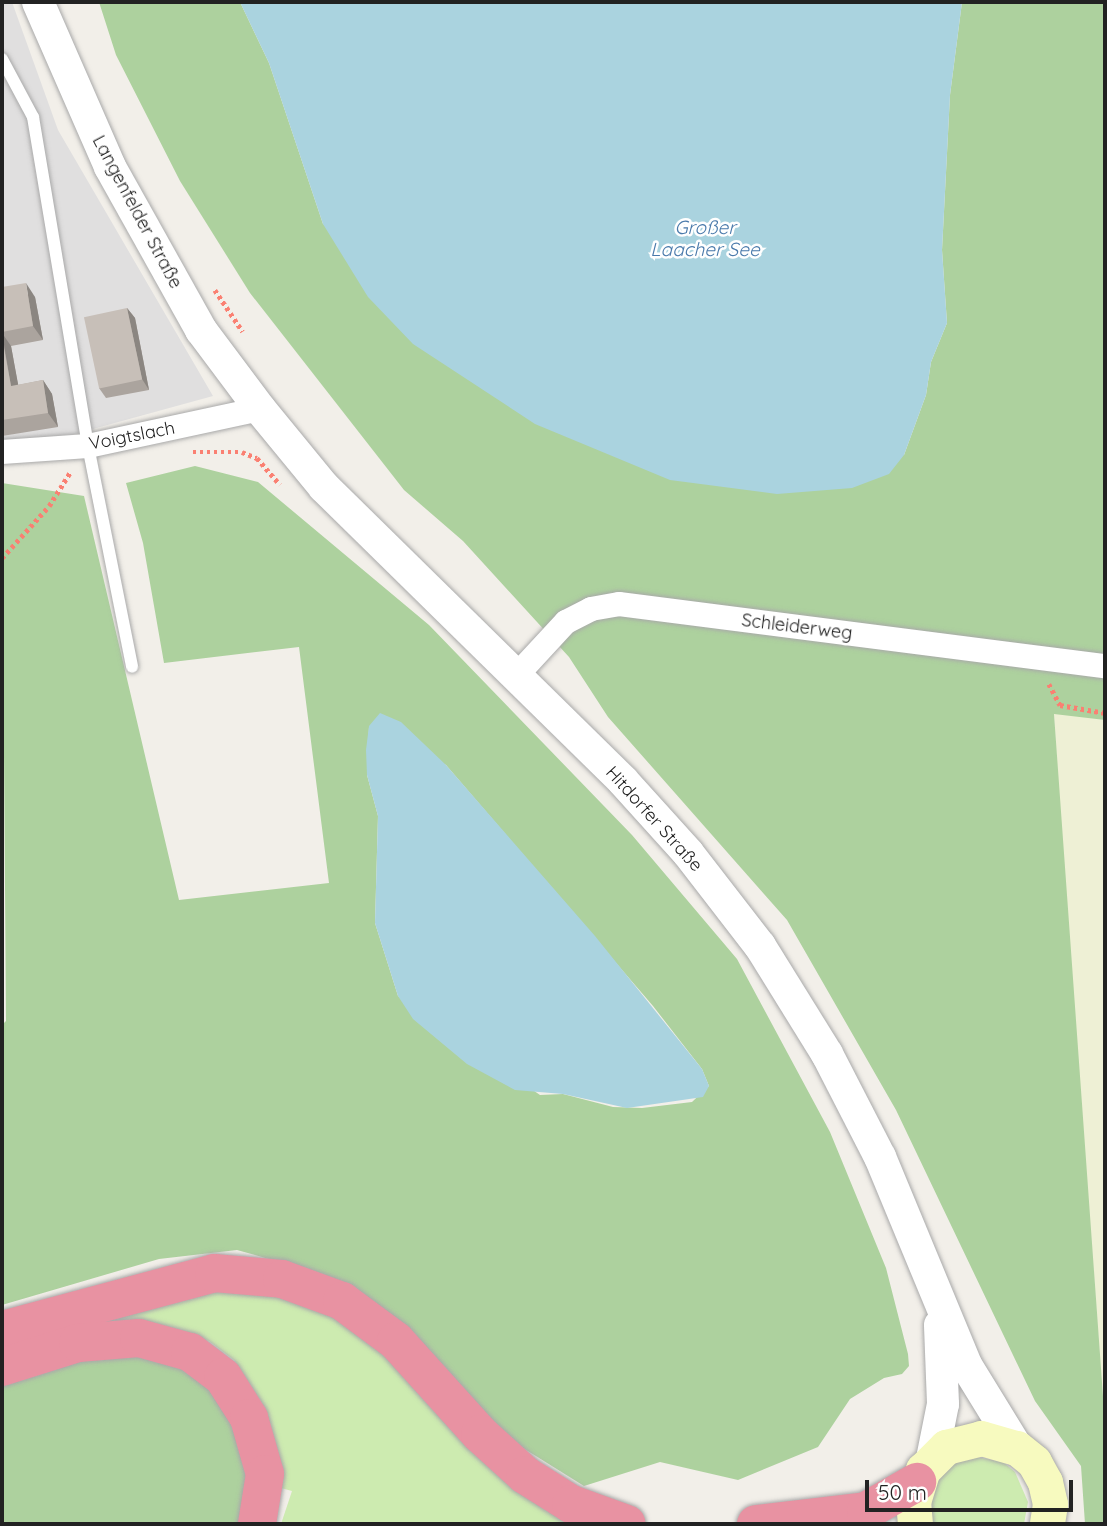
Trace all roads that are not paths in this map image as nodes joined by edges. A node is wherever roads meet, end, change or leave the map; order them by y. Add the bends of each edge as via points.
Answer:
1 (38, 2) edge
2 (2, 59) edge
3 (260, 409) junction
4 (88, 446) junction
5 (2, 452) edge
6 (1105, 666) edge
7 (132, 667) dead end
8 (515, 677) junction
9 (939, 1306) junction
10 (2, 1329) edge
11 (2, 1367) edge
12 (1017, 1448) junction
13 (924, 1471) junction
14 (257, 1524) edge
15 (627, 1524) edge
16 (756, 1524) edge
17 (915, 1524) edge
18 (1047, 1524) edge

1 - 3 street, Langenfelder Straße via 110,167 201,330
2 - 4 lane via 33,117
3 - 4 street, Voigtslach
3 - 8 street, Hitdorfer Straße via 324,488
4 - 5 street, Voigtslach
4 - 7 lane
6 - 8 street, Schleiderweg via 619,604 591,609 566,622
8 - 9 street, Hitdorfer Straße via 623,781 688,853 760,946 827,1054 880,1157
9 - 12 street, Hitdorfer Straße via 982,1396
9 - 13 street, Hitdorfer Straße via 943,1404
10 - 15 highway via 214,1273 282,1279 342,1301 396,1341 480,1434 525,1475 571,1504
11 - 14 highway via 78,1343 139,1338 190,1352 223,1377 249,1418 265,1474
12 - 13 main road via 1000,1440 963,1440
12 - 18 main road via 1034,1462 1045,1482 1050,1504
13 - 16 highway via 866,1511
13 - 17 main road via 913,1502

